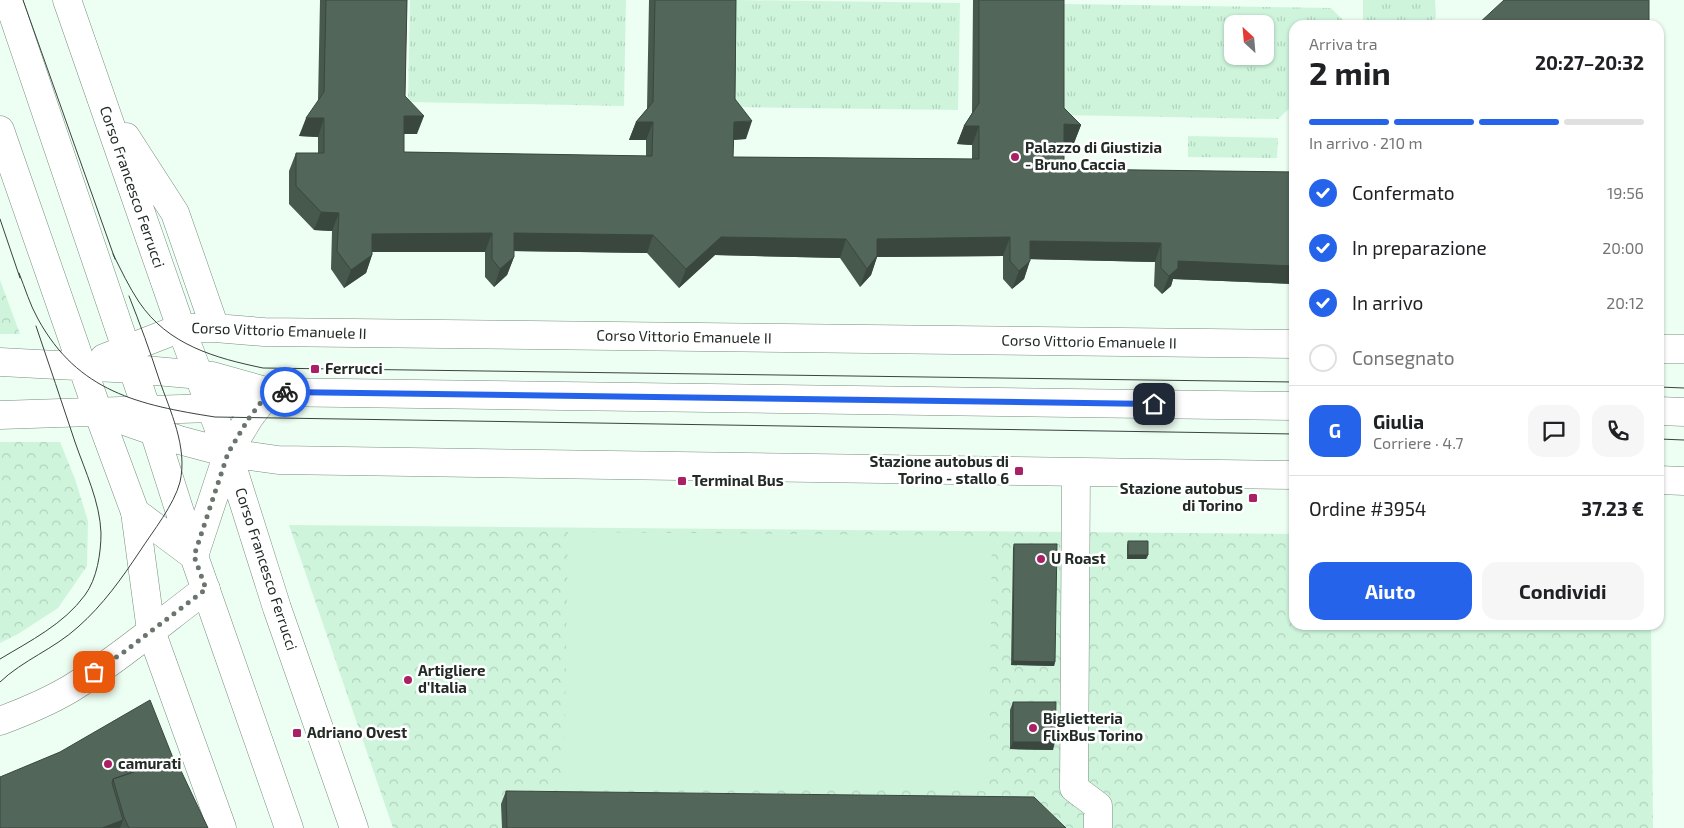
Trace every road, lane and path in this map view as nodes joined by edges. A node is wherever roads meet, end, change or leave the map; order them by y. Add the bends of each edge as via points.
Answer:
1 (8, 0) edge
2 (67, 0) edge
3 (102, 100) junction
4 (0, 130) edge
5 (181, 328) junction
6 (215, 328) junction
7 (1289, 344) edge
8 (1664, 349) edge
9 (1684, 349) edge
10 (130, 359) junction
11 (0, 362) edge
12 (82, 366) junction
13 (200, 375) junction
14 (269, 392) junction
15 (1289, 406) edge
16 (211, 408) junction
17 (1664, 411) edge
18 (98, 412) junction
19 (1684, 412) edge
20 (0, 415) edge
21 (151, 421) junction
22 (228, 453) junction
23 (1076, 472) junction
24 (1289, 475) edge
25 (1664, 480) edge
26 (1684, 481) edge
27 (135, 512) junction
28 (194, 556) junction
29 (206, 589) junction
30 (151, 631) junction
31 (0, 721) edge
32 (222, 828) edge
33 (289, 828) edge
34 (354, 828) edge
35 (1098, 828) edge

1 - 10 street
2 - 3 street, Corso Francesco Ferrucci
3 - 5 street, Corso Francesco Ferrucci
3 - 6 street via 175,213
4 - 12 street
5 - 6 street, Corso Vittorio Emanuele II
5 - 10 street, Corso Vittorio Emanuele II
5 - 13 street, Corso Francesco Ferrucci
6 - 7 street, Corso Vittorio Emanuele II via 264,332
8 - 9 street
10 - 12 street, Corso Vittorio Emanuele II
10 - 13 street, Corso Vittorio Emanuele II
10 - 21 street
11 - 12 street, Corso Vittorio Emanuele II
12 - 18 street
13 - 14 street, Corso Vittorio Emanuele II
13 - 16 street, Corso Francesco Ferrucci
14 - 15 street, Corso Vittorio Emanuele II
14 - 16 street, Corso Vittorio Emanuele II
14 - 22 street
16 - 21 street, Corso Vittorio Emanuele II
16 - 22 street, Corso Francesco Ferrucci
17 - 19 street
18 - 20 street, Corso Vittorio Emanuele II
18 - 21 street, Corso Vittorio Emanuele II
18 - 27 street
21 - 22 street, Corso Vittorio Emanuele II
21 - 28 street
22 - 23 street, Corso Vittorio Emanuele II via 278,460
22 - 28 street
22 - 34 street, Corso Francesco Ferrucci via 277,608
23 - 24 street, Corso Vittorio Emanuele II
23 - 35 street via 1074,788 1098,806
25 - 26 street
27 - 28 street
27 - 30 street
28 - 29 street
29 - 30 street
29 - 33 street
30 - 31 street via 70,689
30 - 32 street

